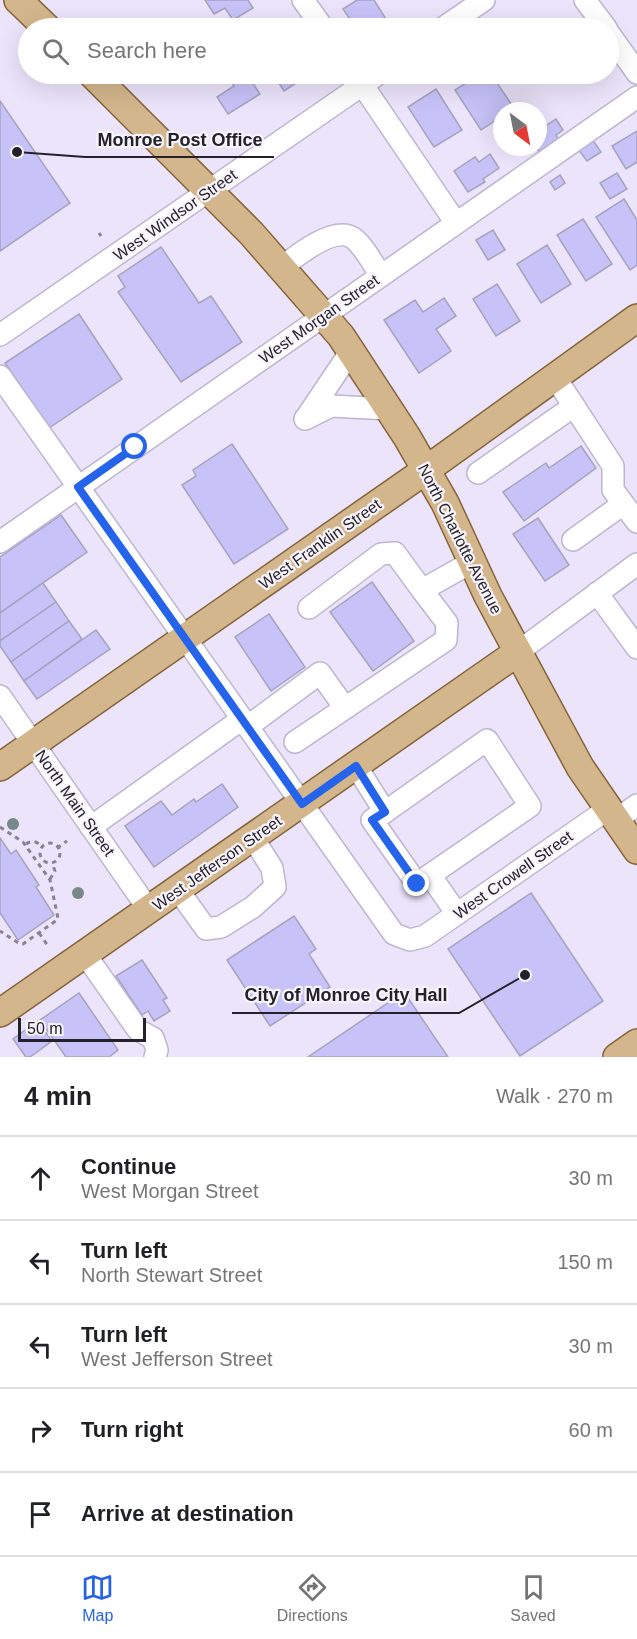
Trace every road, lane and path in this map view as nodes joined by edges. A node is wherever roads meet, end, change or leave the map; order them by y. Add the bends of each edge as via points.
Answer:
1 (18, 0) edge
2 (303, 0) edge
3 (484, 0) edge
4 (585, 0) edge
5 (37, 18) edge
6 (316, 18) edge
7 (458, 18) edge
8 (598, 18) edge
9 (619, 47) edge
10 (637, 74) edge
11 (102, 84) edge
12 (356, 84) edge
13 (369, 84) edge
14 (637, 97) edge
15 (209, 192) junction
16 (456, 223) junction
17 (281, 268) junction
18 (381, 276) junction
19 (324, 316) junction
20 (637, 318) edge
21 (0, 335) edge
22 (351, 351) junction
23 (0, 376) edge
24 (555, 376) junction
25 (574, 406) junction
26 (388, 409) junction
27 (426, 470) junction
28 (478, 473) dead end
29 (78, 487) junction
30 (623, 504) junction
31 (637, 522) edge
32 (573, 540) dead end
33 (0, 542) edge
34 (472, 562) junction
35 (637, 564) edge
36 (422, 590) junction
37 (597, 593) junction
38 (309, 608) dead end
39 (184, 639) junction
40 (637, 648) edge
41 (518, 652) junction
42 (0, 696) edge
43 (345, 708) junction
44 (244, 723) junction
45 (295, 742) dead end
46 (33, 744) junction
47 (356, 766) junction
48 (0, 767) edge
49 (302, 804) junction
50 (385, 812) junction
51 (620, 812) edge
52 (0, 827) edge
53 (91, 827) junction
54 (253, 838) junction
55 (67, 841) dead end
56 (25, 844) junction
57 (42, 848) junction
58 (57, 848) junction
59 (637, 850) edge
60 (43, 858) junction
61 (37, 862) junction
62 (52, 863) junction
63 (430, 875) junction
64 (50, 879) junction
65 (178, 890) junction
66 (149, 910) junction
67 (457, 914) junction
68 (0, 931) edge
69 (39, 933) junction
70 (48, 946) dead end
71 (85, 954) junction
72 (0, 1013) edge
73 (637, 1043) edge
74 (155, 1057) edge
75 (617, 1057) edge

1 - 5 main road
2 - 6 street
3 - 7 street
4 - 8 street
9 - 10 street
11 - 15 main road, North Charlotte Avenue
12 - 15 street, West Windsor Street
13 - 16 street
14 - 16 street, West Morgan Street
15 - 17 main road, North Charlotte Avenue
15 - 21 street, West Windsor Street
16 - 18 street, West Morgan Street
17 - 18 street via 316,243 345,235 352,237
17 - 19 main road, North Charlotte Avenue
18 - 19 street, West Morgan Street
19 - 22 main road, North Charlotte Avenue
19 - 29 street, West Morgan Street
20 - 24 main road, West Franklin Street
22 - 26 main road, North Charlotte Avenue
22 - 26 street via 305,419 331,406
23 - 29 street
24 - 25 street
24 - 27 main road, West Franklin Street
25 - 28 street
25 - 30 street via 613,465 613,490
26 - 27 main road, North Charlotte Avenue
27 - 34 main road, North Charlotte Avenue
27 - 39 main road, West Franklin Street
29 - 33 street, West Morgan Street
29 - 39 street
30 - 31 street
30 - 32 street
34 - 36 street
34 - 41 main road, North Charlotte Avenue
35 - 37 street, West Jefferson Street
36 - 38 street via 395,553 381,554
36 - 43 street via 447,623 446,640
37 - 40 street
37 - 41 street, West Jefferson Street
39 - 44 street
39 - 46 main road, West Franklin Street
41 - 47 main road, West Jefferson Street
41 - 51 main road, North Charlotte Avenue via 580,767
42 - 46 street, North Main Street
43 - 44 street via 320,673
43 - 45 street
44 - 49 street
44 - 53 street
46 - 48 main road, West Franklin Street
46 - 53 street, North Main Street
47 - 49 main road, West Jefferson Street
47 - 50 street
49 - 54 main road, West Jefferson Street
49 - 67 street, West Crowell Street via 394,934 417,939
50 - 63 street via 372,820 417,884
50 - 63 street via 487,740 530,806
51 - 59 main road, North Charlotte Avenue
51 - 67 street, West Crowell Street
52 - 56 path
53 - 66 street, North Main Street
54 - 65 main road, West Jefferson Street
54 - 65 street via 272,868 275,887 253,906 221,927 206,929
55 - 58 path
56 - 57 path via 36,842
56 - 61 path
57 - 58 path via 51,842
57 - 60 path via 39,852
58 - 62 path via 61,857
60 - 61 path
60 - 62 path via 47,864
61 - 64 path
62 - 64 path via 55,871
63 - 67 street
64 - 69 path via 58,918
65 - 66 main road, West Jefferson Street
66 - 71 main road, West Jefferson Street
68 - 69 path via 20,944
69 - 70 path
71 - 72 main road, West Jefferson Street
71 - 74 street via 138,1030 153,1038
73 - 75 main road

